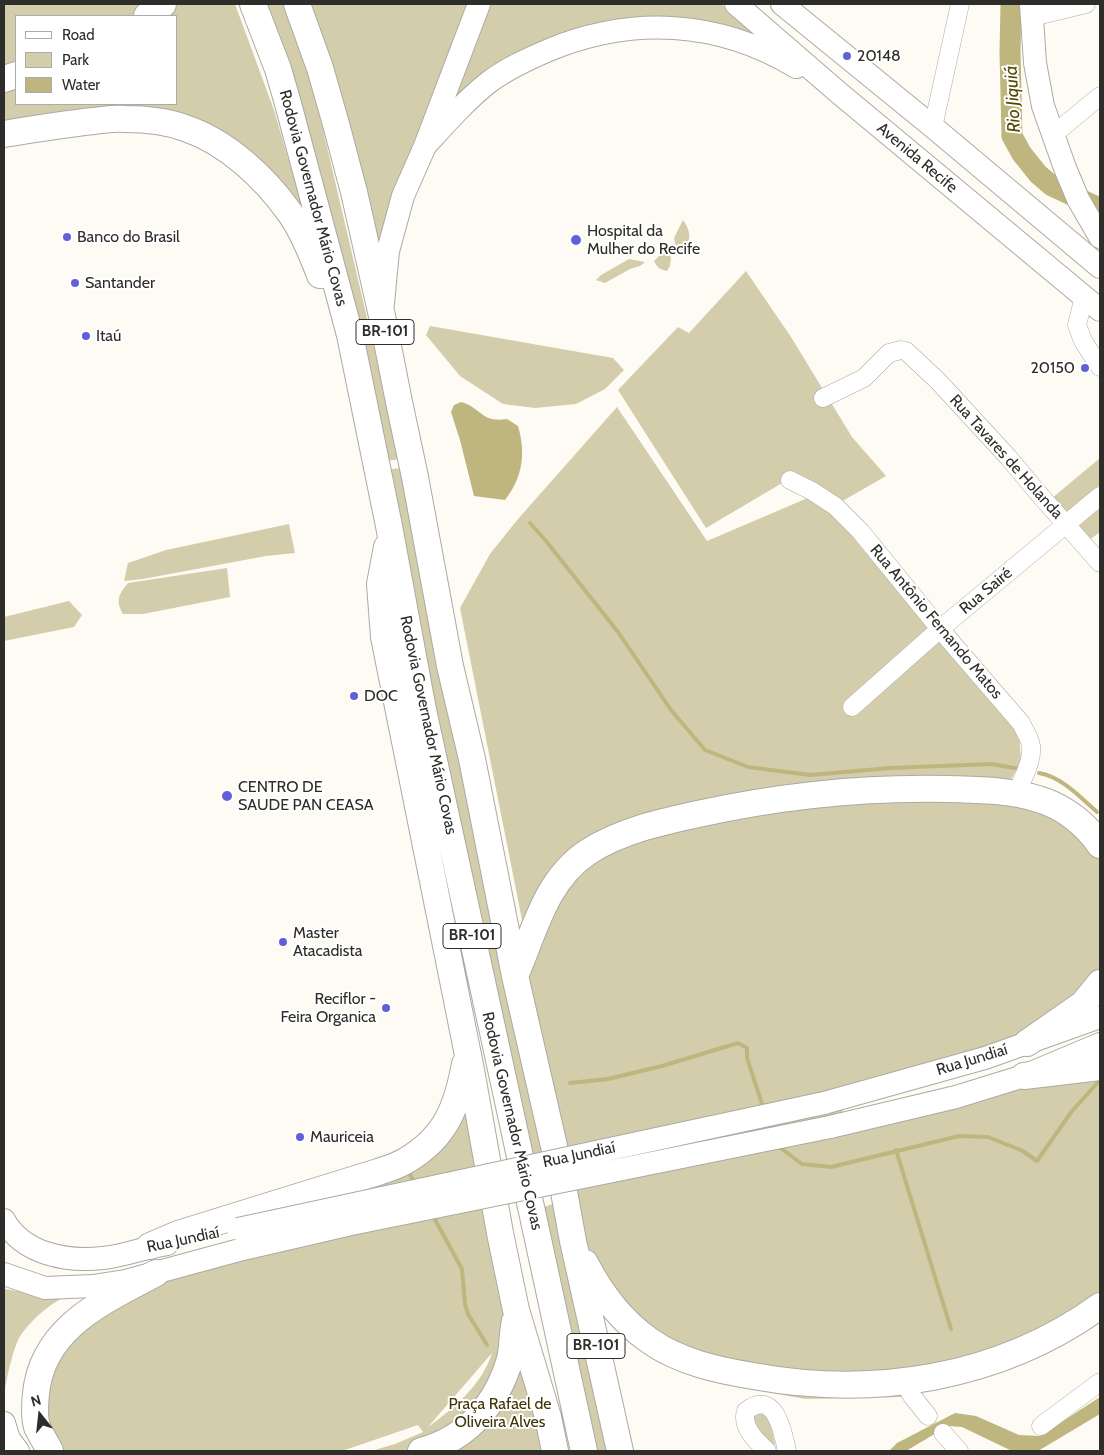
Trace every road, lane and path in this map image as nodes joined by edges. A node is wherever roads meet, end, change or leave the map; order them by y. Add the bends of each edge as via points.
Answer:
1 (163, 4) edge
2 (253, 4) edge
3 (297, 4) edge
4 (480, 4) edge
5 (782, 4) edge
6 (960, 4) edge
7 (1086, 4) edge
8 (739, 7) edge
9 (1032, 11) edge
10 (148, 15) edge
11 (839, 93) junction
12 (1100, 96) edge
13 (933, 127) junction
14 (4, 134) edge
15 (1053, 135) junction
16 (425, 146) junction
17 (1100, 237) edge
18 (1100, 267) edge
19 (1092, 303) edge
20 (382, 316) junction
21 (1100, 367) edge
22 (823, 398) dead end
23 (364, 401) junction
24 (790, 480) dead end
25 (1100, 496) edge
26 (1067, 524) junction
27 (389, 526) junction
28 (1100, 563) edge
29 (940, 629) junction
30 (852, 707) dead end
31 (1017, 793) junction
32 (1100, 845) edge
33 (515, 976) junction
34 (1100, 983) edge
35 (1100, 1017) edge
36 (1027, 1043) junction
37 (1100, 1044) edge
38 (468, 1051) junction
39 (1100, 1068) edge
40 (1024, 1076) junction
41 (4, 1220) edge
42 (240, 1239) junction
43 (572, 1241) junction
44 (150, 1246) junction
45 (156, 1273) junction
46 (4, 1274) edge
47 (1100, 1306) edge
48 (516, 1310) junction
49 (1100, 1382) edge
50 (905, 1383) junction
51 (928, 1416) dead end
52 (4, 1423) edge
53 (1040, 1426) dead end
54 (943, 1433) dead end
55 (18, 1451) edge
56 (50, 1451) edge
57 (421, 1451) edge
58 (555, 1451) edge
59 (584, 1451) edge
60 (620, 1451) edge
61 (767, 1451) edge
62 (787, 1451) edge
63 (959, 1451) edge

1 - 10 highway
2 - 23 highway, Rodovia Governador Mário Covas / BR-101 via 287,100 350,335
3 - 20 highway, Rodovia Governador Mário Covas / BR-101 via 336,124
4 - 16 main road
5 - 13 main road, Avenida Recife
6 - 13 street
7 - 9 street
8 - 11 main road, Avenida Recife
9 - 15 main road via 1035,63 1043,106
11 - 16 main road via 792,65 741,41 671,27 628,29 583,37 520,62 463,105
11 - 19 main road, Avenida Recife
12 - 15 street
13 - 18 main road, Avenida Recife
14 - 23 highway via 123,118 155,121 185,128 240,160 269,187 291,214 307,244
15 - 17 main road via 1078,199
16 - 20 main road via 403,196 388,251
19 - 21 street via 1077,324 1083,341
20 - 33 highway, Rodovia Governador Mário Covas / BR-101
22 - 26 street, Rua Tavares de Holanda via 864,378 889,353 901,350 909,354
23 - 27 highway, Rodovia Governador Mário Covas / BR-101
24 - 29 street, Rua Antônio Fernando Matos via 835,506 861,532
25 - 26 street, Rua Sairé
26 - 28 street, Rua Tavares de Holanda
26 - 29 street, Rua Sairé
27 - 38 highway via 380,584 384,637
27 - 59 highway, Rodovia Governador Mário Covas / BR-101 via 423,710
29 - 30 street, Rua Sairé
29 - 31 street, Rua Antônio Fernando Matos via 1021,723 1029,739 1029,760
31 - 32 highway via 1063,809 1088,829
31 - 33 highway via 975,789 891,789 794,797 667,821 612,839 587,852 558,881 546,900
33 - 43 highway, Rodovia Governador Mário Covas / BR-101 via 562,1181
34 - 36 highway via 1083,1004
35 - 36 main road, Rua Jundiaí
36 - 42 main road, Rua Jundiaí, bridge via 986,1058 824,1103
37 - 40 main road, Rua Jundiaí
38 - 44 highway via 461,1089 445,1127 432,1142 406,1161 178,1234
38 - 48 highway
39 - 40 highway
40 - 42 main road, Rua Jundiaí, bridge via 956,1097 830,1127 351,1224
41 - 44 main road, Rua Jundiaí via 28,1246 50,1255 103,1258
42 - 44 main road, Rua Jundiaí
42 - 45 main road, Rua Jundiaí
43 - 50 highway via 617,1312 646,1338 672,1354 721,1370 783,1381 838,1386
43 - 60 highway, Rodovia Governador Mário Covas / BR-101
45 - 46 main road, Rua Jundiaí via 93,1286 45,1288
45 - 56 highway via 93,1307 68,1327 48,1354 37,1382 35,1404 37,1426
47 - 50 highway via 1061,1331 1016,1353 954,1373
48 - 57 highway via 510,1356 502,1384 492,1402 454,1437
48 - 58 highway
49 - 53 street
50 - 51 street
52 - 55 main road via 9,1439
54 - 63 street
61 - 62 street via 746,1425 746,1411 756,1405 769,1407 777,1416

